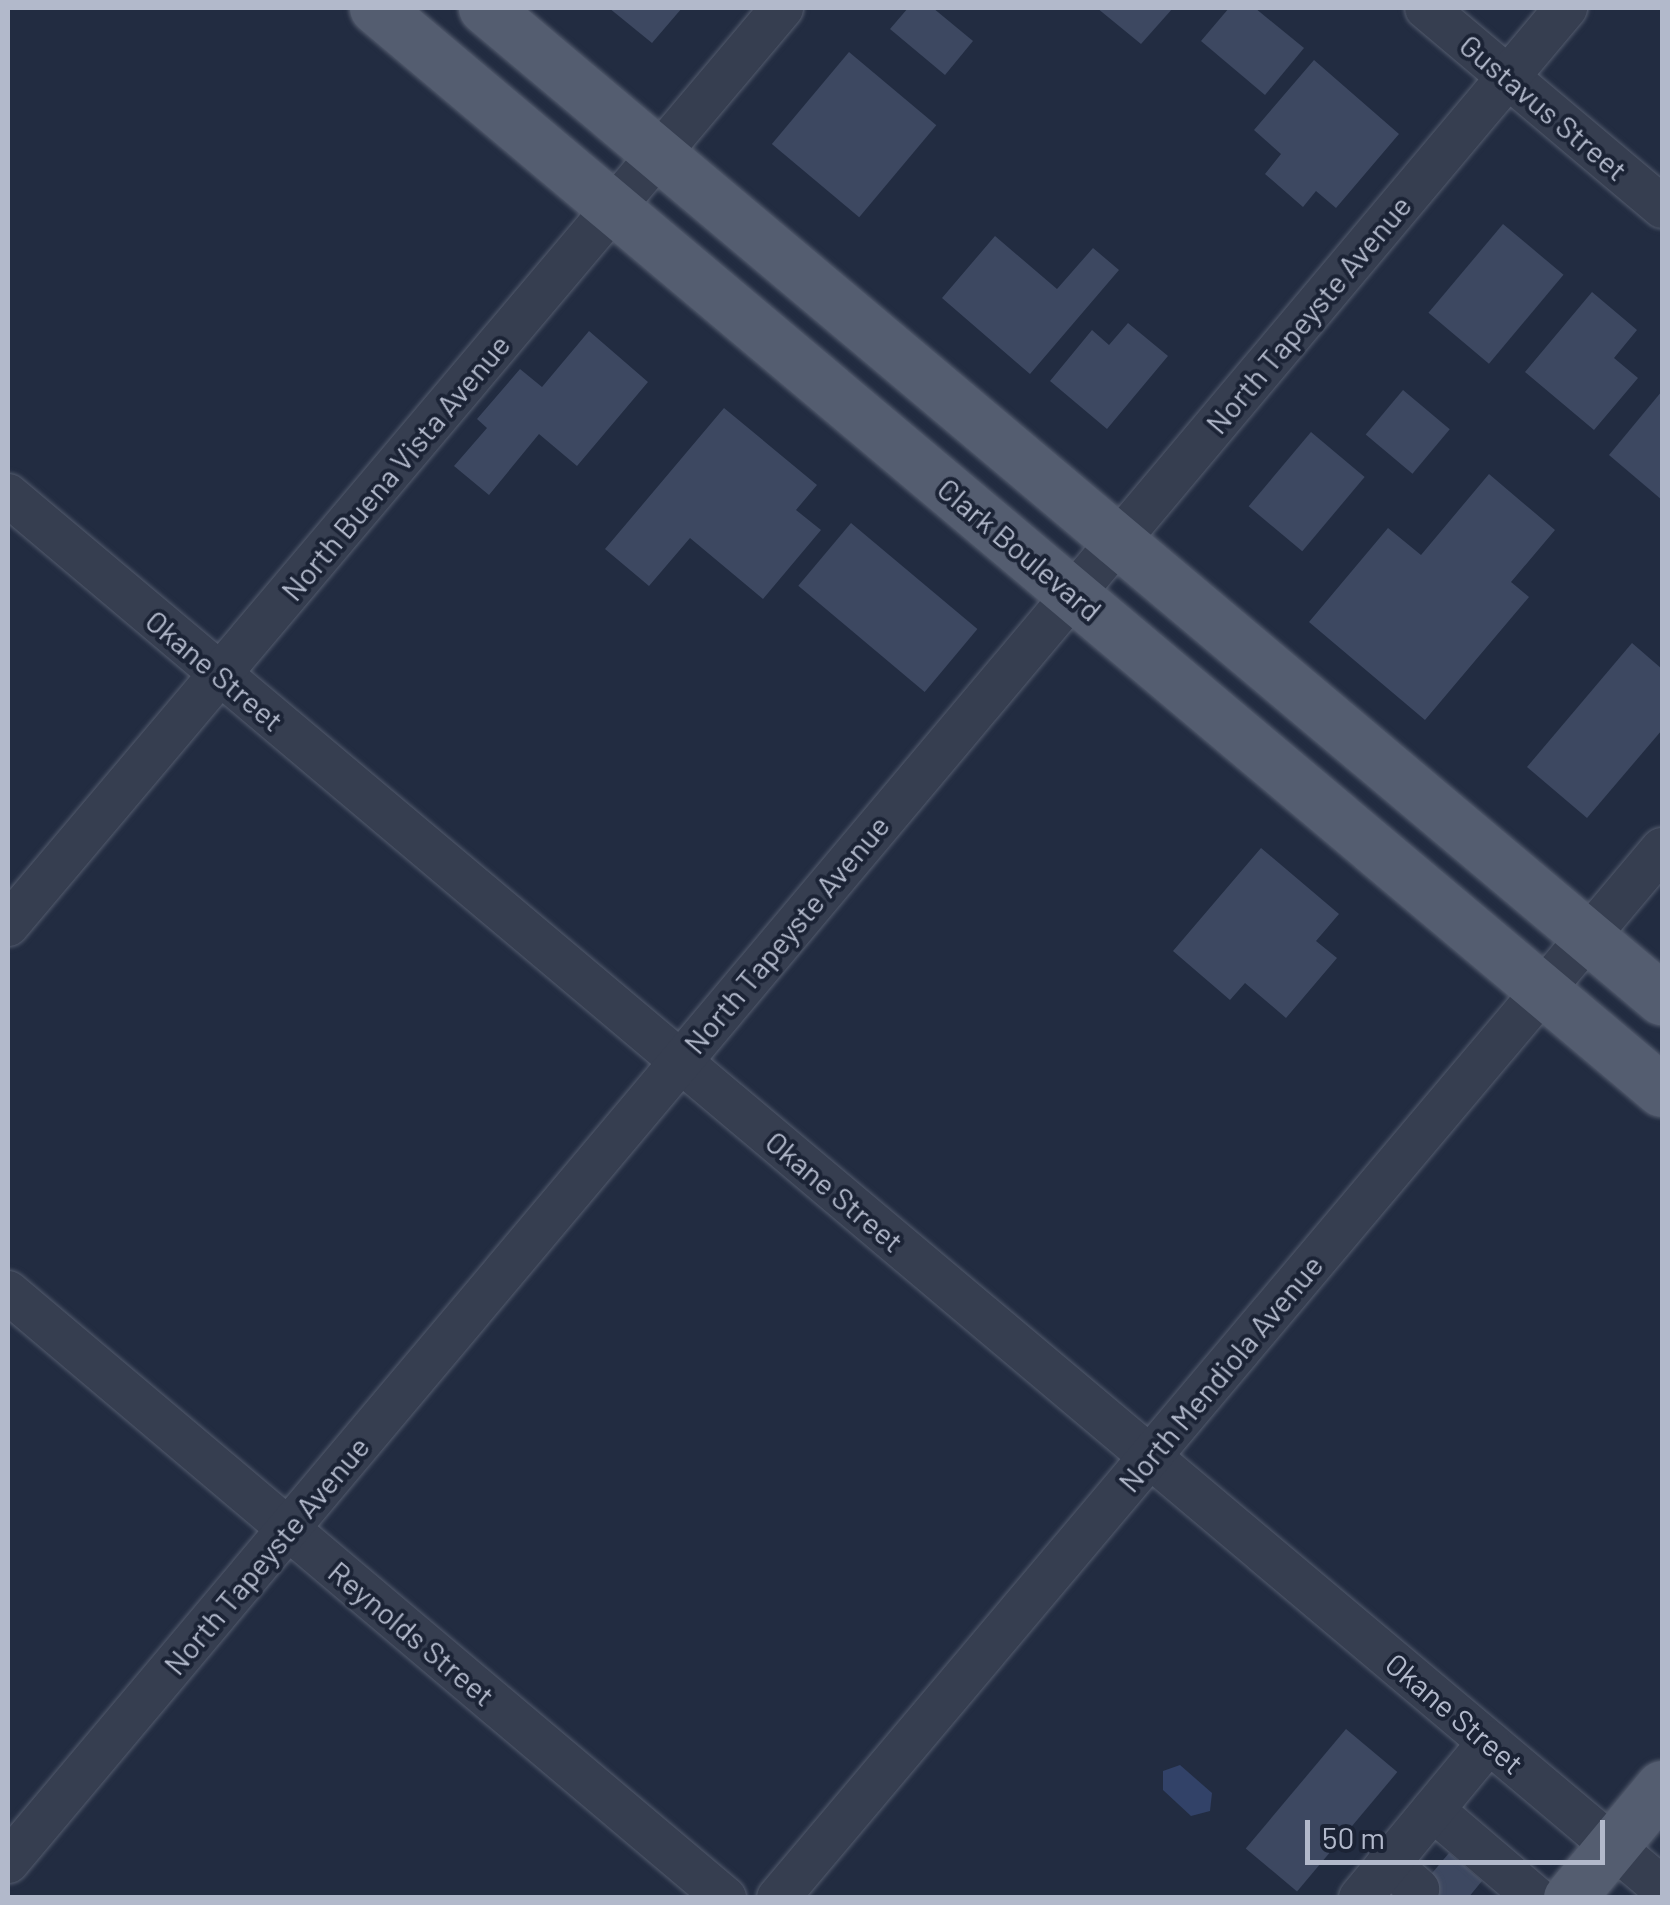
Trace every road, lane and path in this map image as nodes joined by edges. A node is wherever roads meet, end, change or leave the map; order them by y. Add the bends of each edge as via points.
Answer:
1 (376, 8) edge
2 (485, 8) edge
3 (782, 8) edge
4 (1426, 8) edge
5 (1566, 8) edge
6 (1508, 77) junction
7 (659, 154) junction
8 (614, 208) junction
9 (1662, 208) edge
10 (8, 494) edge
11 (1118, 540) junction
12 (1072, 593) junction
13 (220, 674) junction
14 (1662, 848) edge
15 (8, 925) edge
16 (1588, 936) junction
17 (1544, 990) junction
18 (1662, 999) edge
19 (680, 1061) junction
20 (1662, 1091) edge
21 (8, 1292) edge
22 (1150, 1456) junction
23 (288, 1528) junction
24 (1489, 1742) junction
25 (1662, 1787) edge
26 (1433, 1810) junction
27 (1613, 1846) junction
28 (8, 1862) edge
29 (1662, 1888) edge
30 (725, 1898) edge
31 (778, 1898) edge
32 (1360, 1898) edge
33 (1536, 1898) edge
34 (1570, 1898) edge

1 - 8 main road, Clark Boulevard
2 - 7 main road
3 - 7 street, North Buena Vista Avenue
4 - 6 street, Gustavus Street
5 - 6 street, North Tapeyste Avenue
6 - 9 street, Gustavus Street
6 - 11 street, North Tapeyste Avenue
7 - 8 street, North Buena Vista Avenue
7 - 11 main road
8 - 12 main road, Clark Boulevard
8 - 13 street, North Buena Vista Avenue
10 - 13 street, Okane Street
11 - 12 street, North Tapeyste Avenue
11 - 16 main road
12 - 17 main road, Clark Boulevard
12 - 19 street, North Tapeyste Avenue
13 - 15 street, North Buena Vista Avenue
13 - 19 street, Okane Street
14 - 16 street, North Mendiola Avenue
16 - 17 street, North Mendiola Avenue
16 - 18 main road
17 - 20 main road, Clark Boulevard
17 - 22 street, North Mendiola Avenue
19 - 22 street, Okane Street
19 - 23 street, North Tapeyste Avenue
21 - 23 street, Reynolds Street
22 - 24 street, Okane Street
22 - 31 street, North Mendiola Avenue
23 - 28 street, North Tapeyste Avenue
23 - 30 street, Reynolds Street
24 - 26 street
24 - 27 street, Okane Street
25 - 27 main road
26 - 32 street via 1403,1876
26 - 33 street
27 - 29 street, Okane Street
27 - 34 main road

